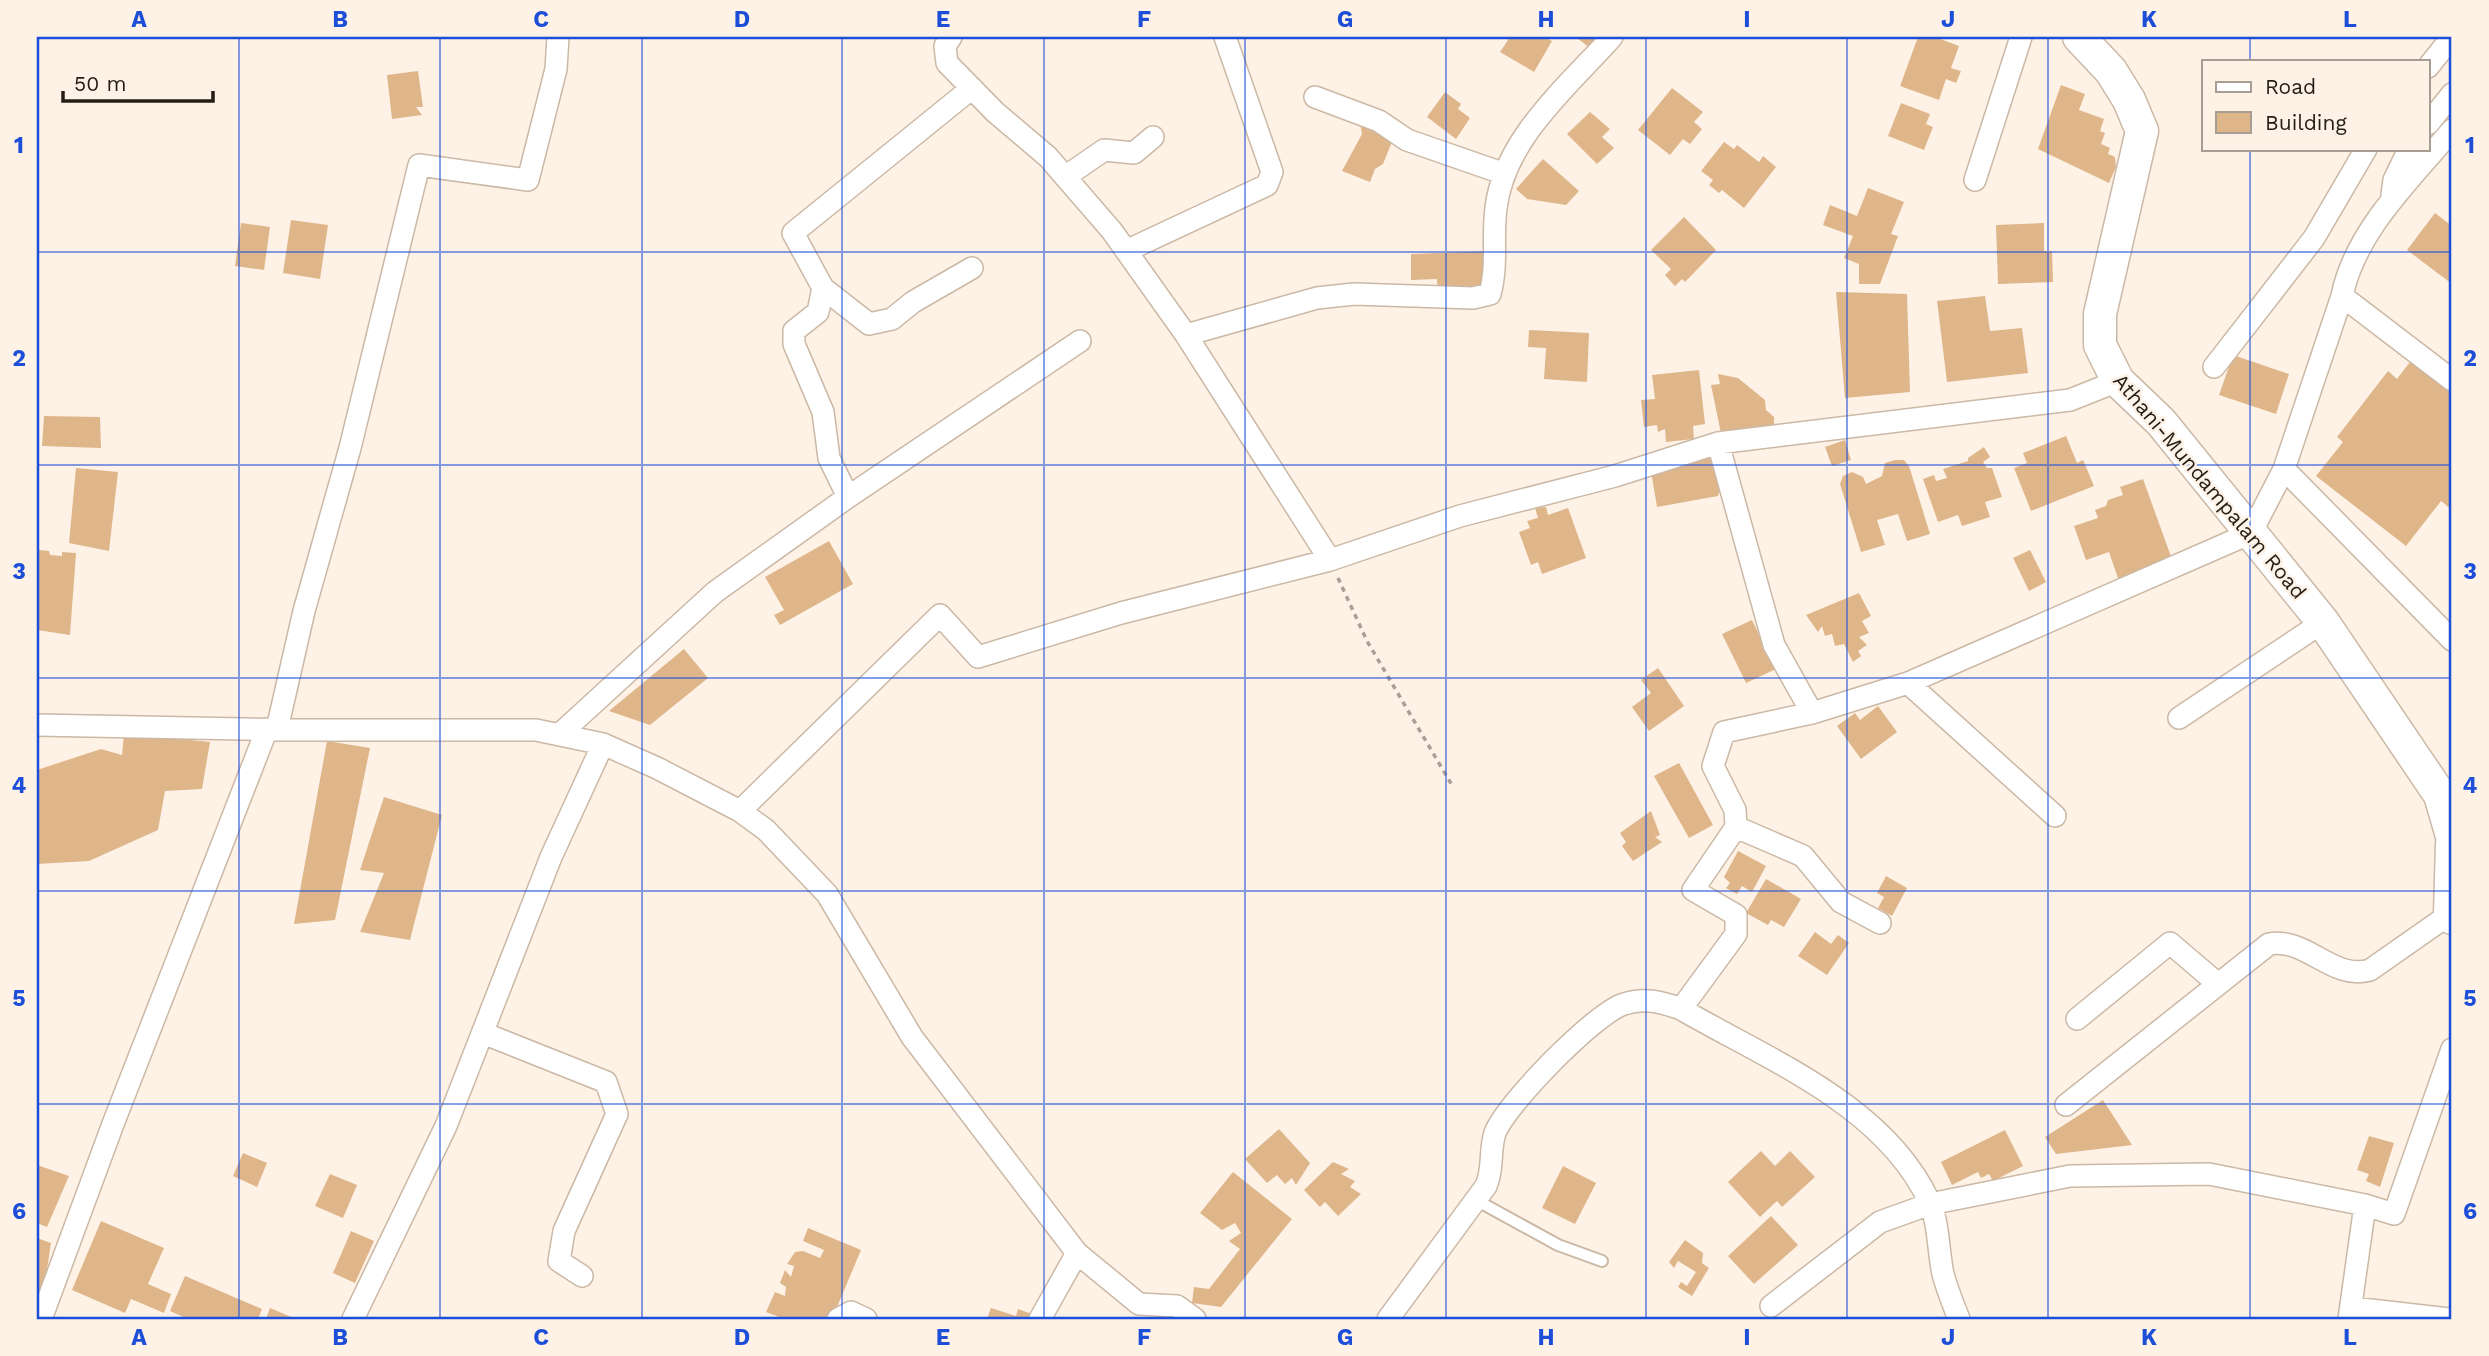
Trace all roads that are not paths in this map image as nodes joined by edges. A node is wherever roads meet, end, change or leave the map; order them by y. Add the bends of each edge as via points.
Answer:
1 (558, 37) edge
2 (951, 37) edge
3 (1225, 37) edge
4 (1612, 37) edge
5 (2021, 37) edge
6 (2080, 37) edge
7 (2452, 37) edge
8 (2430, 64) edge
9 (972, 88) junction
10 (2452, 94) edge
11 (1315, 97) dead end
12 (2430, 122) edge
13 (2452, 131) edge
14 (1153, 137) dead end
15 (2365, 150) edge
16 (2409, 150) edge
17 (1505, 174) junction
18 (1065, 177) junction
19 (1975, 180) dead end
20 (2391, 202) junction
21 (1126, 251) junction
22 (972, 268) dead end
23 (823, 288) junction
24 (2342, 296) junction
25 (1186, 335) junction
26 (1080, 341) dead end
27 (2214, 367) dead end
28 (2452, 380) edge
29 (2119, 381) junction
30 (1718, 443) junction
31 (2284, 469) junction
32 (848, 497) junction
33 (2251, 533) junction
34 (1330, 560) junction
35 (2323, 622) junction
36 (2452, 640) edge
37 (1908, 683) junction
38 (1812, 713) junction
39 (2179, 718) dead end
40 (37, 725) edge
41 (272, 729) junction
42 (561, 733) junction
43 (603, 744) junction
44 (740, 811) junction
45 (2055, 816) dead end
46 (1736, 827) junction
47 (2452, 835) edge
48 (2452, 843) edge
49 (2451, 916) edge
50 (1880, 923) dead end
51 (2218, 984) junction
52 (1681, 1009) junction
53 (2077, 1019) dead end
54 (483, 1033) junction
55 (2452, 1049) edge
56 (2066, 1105) dead end
57 (1476, 1200) junction
58 (1930, 1204) junction
59 (2365, 1205) junction
60 (1077, 1253) junction
61 (1602, 1261) dead end
62 (582, 1276) dead end
63 (1771, 1306) dead end
64 (2351, 1314) edge
65 (38, 1319) edge
66 (352, 1319) edge
67 (838, 1319) edge
68 (866, 1319) edge
69 (1040, 1319) edge
70 (1195, 1319) edge
71 (1388, 1319) edge
72 (1959, 1319) edge
73 (2449, 1319) edge

1 - 41 street via 556,69 528,180 419,165 350,449
2 - 9 street via 945,46 947,63
3 - 21 street via 1272,172 1267,185
4 - 17 street via 1535,122
5 - 19 street
6 - 29 street, Athani-Mundampalam Road via 2111,71 2142,131 2100,314 2099,345
7 - 8 street
9 - 18 street
9 - 23 street via 793,233
10 - 12 street
11 - 17 street via 1379,121 1407,140
13 - 20 street
14 - 18 street via 1135,153 1104,150
15 - 27 street via 2314,237
16 - 20 street via 2394,180
17 - 25 street via 1496,207 1495,274 1490,294 1473,298 1354,294 1317,298
18 - 21 street
20 - 24 street via 2347,272
21 - 25 street
22 - 23 street via 892,319 869,324
23 - 32 street via 818,312 794,331 794,344 823,412 829,458
24 - 28 street
24 - 31 street
25 - 34 street
26 - 32 street
29 - 30 street via 2070,400
29 - 33 street, Athani-Mundampalam Road via 2161,422
30 - 34 street via 1615,476 1460,516
30 - 38 street via 1774,645
31 - 33 street
31 - 36 street
32 - 42 street via 707,598
33 - 35 street, Athani-Mundampalam Road
33 - 37 street
34 - 44 street via 1133,610 978,657 940,615
35 - 39 street
35 - 47 street, Athani-Mundampalam Road via 2440,795
37 - 38 street
37 - 45 street
38 - 46 street via 1724,732 1713,766 1735,810
40 - 41 street
41 - 42 street
41 - 65 street
42 - 43 street
43 - 44 street
43 - 54 street via 551,858
44 - 60 street via 766,830 827,894 912,1037
46 - 50 street via 1803,856 1841,902
46 - 52 street via 1693,890 1736,915 1736,934
48 - 49 street
49 - 51 street via 2370,970 2343,971 2282,942 2269,944
51 - 53 street via 2170,943
51 - 56 street
52 - 57 street via 1642,1000 1611,1009 1539,1075 1495,1134 1492,1173
52 - 58 street via 1857,1112 1915,1175
54 - 62 street via 606,1082 617,1114 565,1231 559,1261
54 - 66 street via 446,1126
55 - 59 street via 2394,1214
57 - 61 lane via 1558,1245
57 - 71 street
58 - 59 street via 2070,1176 2209,1174
58 - 63 street via 1880,1222
58 - 72 street via 1944,1275
59 - 64 street
60 - 69 street
60 - 70 street via 1139,1304 1177,1306
64 - 73 street
67 - 68 street via 851,1312

